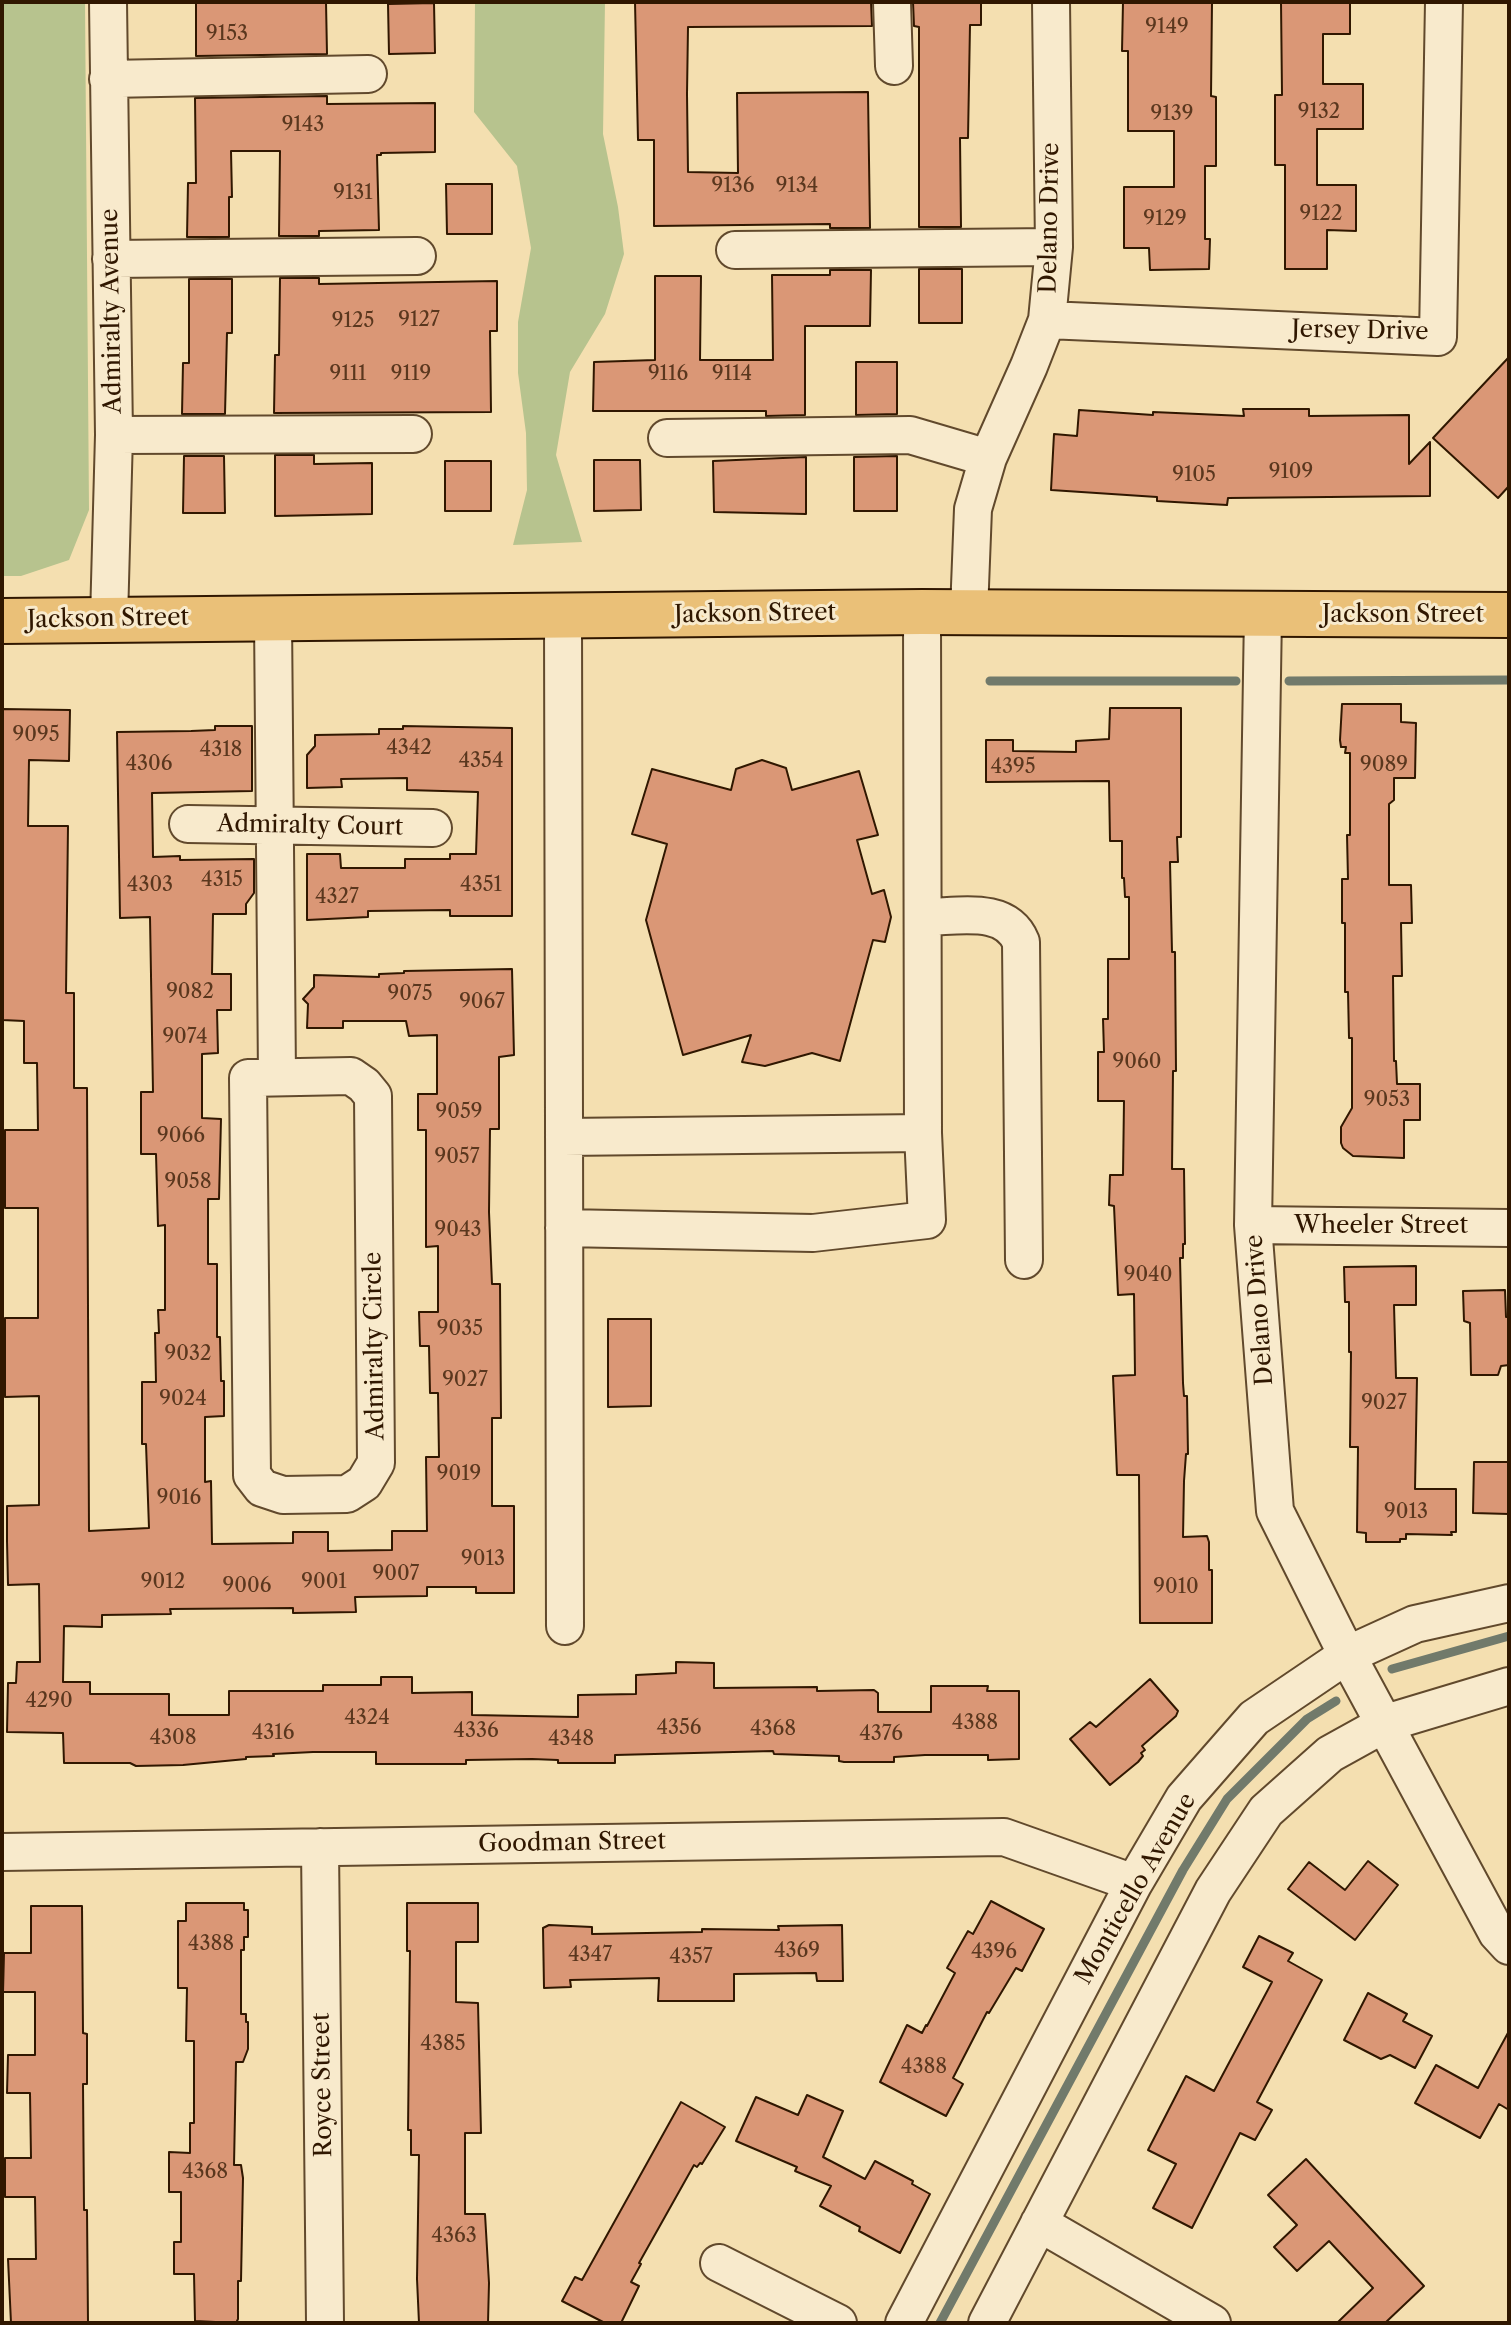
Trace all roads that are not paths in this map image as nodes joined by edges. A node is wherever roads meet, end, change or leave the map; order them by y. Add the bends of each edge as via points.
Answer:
1 (108, 2) edge
2 (892, 2) edge
3 (1051, 2) edge
4 (1444, 2) edge
5 (894, 66) dead end
6 (368, 74) dead end
7 (108, 79) junction
8 (1054, 247) junction
9 (735, 250) dead end
10 (417, 256) dead end
11 (111, 259) junction
12 (1047, 320) junction
13 (413, 434) dead end
14 (114, 435) junction
15 (667, 438) dead end
16 (988, 458) junction
17 (922, 612) junction
18 (969, 612) junction
19 (1263, 614) junction
20 (563, 615) junction
21 (1509, 615) edge
22 (273, 618) junction
23 (109, 619) junction
24 (2, 621) edge
25 (188, 824) dead end
26 (275, 825) junction
27 (433, 828) dead end
28 (923, 917) junction
29 (277, 1077) junction
30 (923, 1133) junction
31 (564, 1137) junction
32 (1253, 1225) junction
33 (564, 1228) junction
34 (1509, 1228) edge
35 (1024, 1260) dead end
36 (1509, 1603) edge
37 (565, 1626) dead end
38 (1347, 1655) junction
39 (1509, 1686) edge
40 (1386, 1723) junction
41 (320, 1847) junction
42 (2, 1852) edge
43 (1134, 1883) junction
44 (1509, 1946) edge
45 (1039, 2223) junction
46 (719, 2263) dead end
47 (325, 2323) edge
48 (838, 2323) edge
49 (904, 2323) edge
50 (987, 2323) edge
51 (1212, 2323) edge

1 - 7 street, Admiralty Avenue
2 - 5 street
3 - 8 street, Delano Drive
4 - 12 street, Jersey Drive via 1438,337
6 - 7 street
7 - 11 street, Admiralty Avenue
8 - 9 street
8 - 12 street, Delano Drive
10 - 11 street
11 - 14 street, Admiralty Avenue
12 - 16 street, Delano Drive
13 - 14 street
14 - 23 street, Admiralty Avenue
15 - 16 street via 910,435
16 - 18 street, Delano Drive via 973,509
17 - 18 main road, Jackson Street
17 - 20 main road, Jackson Street
17 - 28 street
18 - 19 main road, Jackson Street
19 - 21 main road, Jackson Street
19 - 32 street, Delano Drive
20 - 22 main road, Jackson Street
20 - 31 street
22 - 23 main road, Jackson Street
22 - 26 street
23 - 24 main road, Jackson Street
25 - 26 street, Admiralty Court
26 - 27 street, Admiralty Court
26 - 29 street
28 - 30 street
28 - 35 street via 996,916 1015,928 1021,942
29 - 29 street, Admiralty Circle via 248,1078 252,1475 262,1488 283,1495 347,1494 364,1483 376,1463 373,1096 351,1076
30 - 31 street
30 - 33 street via 927,1220 813,1233
31 - 33 street
32 - 34 street, Wheeler Street
32 - 38 street, Delano Drive via 1275,1511
33 - 37 street
36 - 38 street, Monticello Avenue via 1415,1624
38 - 40 street, Delano Drive
38 - 43 street, Monticello Avenue via 1254,1718 1184,1798
39 - 40 street
40 - 44 street, Delano Drive via 1497,1933
40 - 45 street via 1330,1754 1266,1811 1213,1891
41 - 42 street, Goodman Street
41 - 43 street, Goodman Street via 1004,1837
41 - 47 street, Royce Street
43 - 49 street, Monticello Avenue
45 - 50 street
45 - 51 street
46 - 48 street

